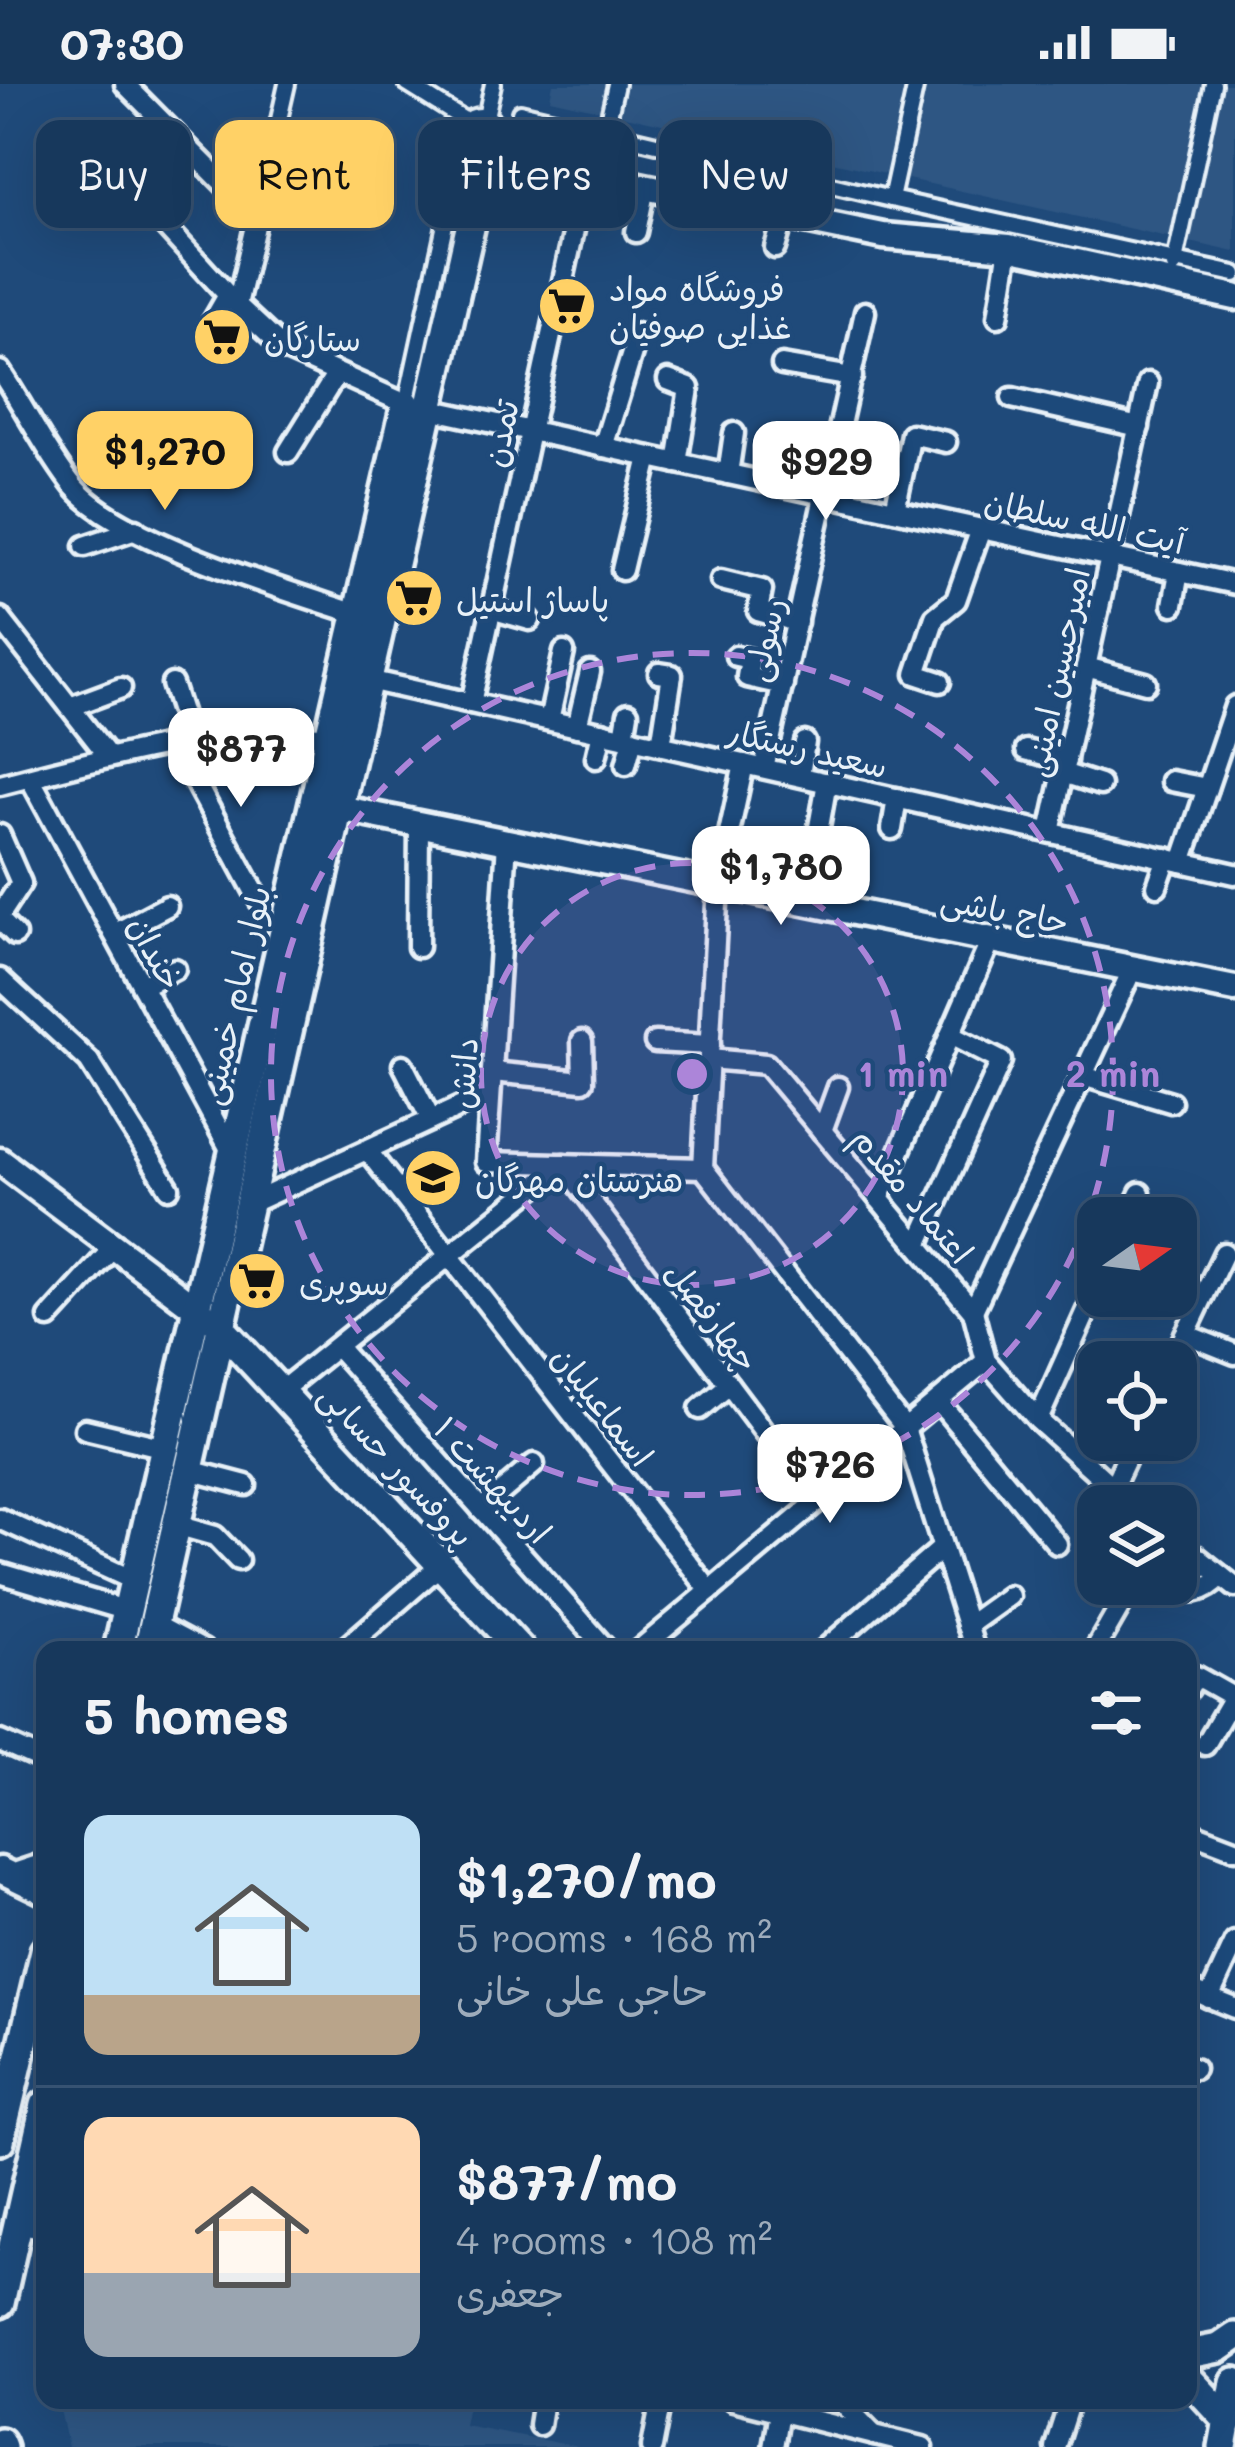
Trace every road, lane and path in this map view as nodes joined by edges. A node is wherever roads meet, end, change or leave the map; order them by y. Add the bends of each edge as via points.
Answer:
1 (125, 84) edge
2 (286, 84) edge
3 (407, 84) edge
4 (493, 84) edge
5 (616, 84) edge
6 (916, 84) edge
7 (1213, 84) edge
8 (520, 112) dead end
9 (486, 117) junction
10 (159, 120) edge
11 (278, 120) edge
12 (464, 120) edge
13 (471, 120) edge
14 (489, 120) edge
15 (551, 120) edge
16 (608, 120) edge
17 (635, 141) edge
18 (191, 152) edge
19 (215, 176) edge
20 (635, 185) edge
21 (645, 187) junction
22 (659, 190) edge
23 (891, 199) junction
24 (832, 226) edge
25 (167, 228) edge
26 (253, 228) edge
27 (448, 228) edge
28 (468, 228) edge
29 (574, 228) edge
30 (781, 228) edge
31 (636, 232) dead end
32 (1009, 247) junction
33 (775, 248) dead end
34 (1172, 272) junction
35 (1235, 274) edge
36 (1235, 297) edge
37 (232, 300) junction
38 (865, 312) dead end
39 (998, 316) dead end
40 (209, 328) dead end
41 (638, 334) dead end
42 (782, 365) dead end
43 (0, 373) edge
44 (336, 375) junction
45 (852, 377) junction
46 (668, 380) dead end
47 (1148, 383) dead end
48 (1012, 398) dead end
49 (417, 406) junction
50 (1138, 428) junction
51 (530, 431) junction
52 (734, 433) dead end
53 (946, 442) dead end
54 (603, 447) junction
55 (288, 452) dead end
56 (650, 457) junction
57 (677, 463) junction
58 (728, 474) junction
59 (827, 495) junction
60 (895, 510) junction
61 (136, 529) junction
62 (981, 529) junction
63 (86, 546) dead end
64 (1111, 557) junction
65 (622, 570) dead end
66 (1179, 572) junction
67 (721, 580) dead end
68 (1235, 584) edge
69 (1173, 605) dead end
70 (491, 609) junction
71 (357, 614) junction
72 (0, 618) edge
73 (530, 620) dead end
74 (797, 622) junction
75 (564, 652) dead end
76 (736, 656) dead end
77 (1086, 667) junction
78 (590, 672) dead end
79 (659, 673) dead end
80 (368, 680) junction
81 (940, 682) dead end
82 (1146, 683) dead end
83 (172, 684) dead end
84 (783, 685) junction
85 (121, 688) dead end
86 (471, 703) junction
87 (1235, 706) edge
88 (70, 707) junction
89 (628, 713) dead end
90 (549, 720) junction
91 (577, 727) junction
92 (602, 732) junction
93 (1231, 732) edge
94 (329, 738) junction
95 (628, 738) junction
96 (805, 742) dead end
97 (183, 744) junction
98 (661, 745) junction
99 (1026, 750) dead end
100 (109, 757) junction
101 (596, 758) dead end
102 (626, 765) dead end
103 (754, 766) junction
104 (1064, 767) junction
105 (800, 776) junction
106 (30, 778) junction
107 (1172, 781) dead end
108 (827, 782) junction
109 (0, 785) edge
110 (1100, 785) dead end
111 (1207, 788) junction
112 (897, 798) junction
113 (339, 808) junction
114 (419, 825) junction
115 (819, 827) dead end
116 (892, 830) dead end
117 (1050, 832) junction
118 (0, 835) edge
119 (507, 842) junction
120 (752, 856) dead end
121 (1174, 860) junction
122 (1235, 874) edge
123 (718, 885) junction
124 (1157, 886) dead end
125 (746, 890) junction
126 (259, 900) dead end
127 (167, 906) dead end
128 (0, 918) edge
129 (114, 934) junction
130 (15, 935) dead end
131 (991, 940) junction
132 (418, 946) dead end
133 (1133, 968) junction
134 (175, 969) dead end
135 (0, 980) edge
136 (142, 986) junction
137 (1235, 989) edge
138 (950, 1035) junction
139 (582, 1041) dead end
140 (655, 1042) dead end
141 (710, 1052) junction
142 (404, 1066) dead end
143 (492, 1072) junction
144 (1083, 1076) junction
145 (838, 1087) dead end
146 (490, 1093) junction
147 (1171, 1102) dead end
148 (431, 1120) junction
149 (822, 1131) junction
150 (368, 1150) junction
151 (233, 1155) junction
152 (0, 1161) edge
153 (563, 1164) junction
154 (703, 1168) junction
155 (170, 1188) dead end
156 (1140, 1193) dead end
157 (1138, 1197) edge
158 (879, 1198) junction
159 (249, 1204) junction
160 (918, 1245) junction
161 (114, 1247) junction
162 (1224, 1253) dead end
163 (450, 1256) junction
164 (197, 1309) junction
165 (973, 1311) junction
166 (1084, 1317) edge
167 (49, 1318) dead end
168 (221, 1328) junction
169 (1186, 1334) junction
170 (1182, 1341) edge
171 (337, 1347) junction
172 (1235, 1354) edge
173 (986, 1360) junction
174 (729, 1384) junction
175 (282, 1390) junction
176 (938, 1401) junction
177 (700, 1409) dead end
178 (1038, 1420) junction
179 (905, 1428) junction
180 (85, 1429) dead end
181 (165, 1448) junction
182 (534, 1464) dead end
183 (189, 1470) junction
184 (246, 1484) dead end
185 (1108, 1485) edge
186 (817, 1502) junction
187 (481, 1509) junction
188 (0, 1519) edge
189 (176, 1525) junction
190 (1058, 1544) dead end
191 (941, 1549) junction
192 (1197, 1557) edge
193 (238, 1560) dead end
194 (442, 1564) junction
195 (0, 1573) edge
196 (134, 1581) junction
197 (1228, 1581) edge
198 (710, 1591) junction
199 (1197, 1592) edge
200 (1009, 1596) dead end
201 (1121, 1605) edge
202 (128, 1611) junction
203 (967, 1626) junction
204 (151, 1637) edge
205 (120, 1641) edge
206 (353, 1641) edge
207 (512, 1641) edge
208 (599, 1641) edge
209 (650, 1641) edge
210 (834, 1641) edge
211 (972, 1641) edge
212 (1100, 1641) edge
213 (1197, 1684) edge
214 (1234, 1697) edge
215 (0, 1741) edge
216 (1205, 1745) dead end
217 (36, 1757) edge
218 (1197, 1834) edge
219 (1235, 1849) edge
220 (8, 1873) edge
221 (36, 1887) edge
222 (1235, 1942) edge
223 (36, 1989) edge
224 (1197, 1993) edge
225 (1209, 1998) junction
226 (1235, 2008) edge
227 (0, 2140) edge
228 (36, 2189) edge
229 (32, 2226) edge
230 (0, 2303) edge
231 (1235, 2337) edge
232 (1197, 2352) edge
233 (1235, 2382) edge
234 (1197, 2389) edge
235 (542, 2409) edge
236 (660, 2409) edge
237 (771, 2409) edge
238 (849, 2409) edge
239 (1067, 2409) edge
240 (779, 2411) junction
241 (539, 2425) dead end
242 (1229, 2430) edge
243 (874, 2435) junction
244 (652, 2447) edge
245 (773, 2447) edge
246 (923, 2447) edge
247 (1055, 2447) edge

1 - 10 street
2 - 11 street
3 - 12 street
4 - 9 street
5 - 16 street
6 - 23 street
7 - 34 street
8 - 15 street
9 - 13 street
9 - 14 street
17 - 23 street
18 - 19 street
20 - 21 street
21 - 22 street
21 - 31 street
23 - 34 street
24 - 32 street
25 - 37 street, آیت الله سلطان
26 - 37 street
27 - 49 street, بلوار امام خمینی
28 - 49 main road, بلوار امام خمینی
29 - 51 street, تمدن
30 - 33 street
32 - 34 street
32 - 39 street
34 - 35 street
34 - 36 street
37 - 40 street
37 - 44 street, آیت الله سلطان via 284,349
38 - 45 street, رسولی
41 - 54 street
42 - 45 street
43 - 61 street via 76,490
44 - 49 street, آیت الله سلطان
44 - 55 street
45 - 59 street, رسولی
46 - 57 street via 689,388
47 - 50 street, امیرحسین امینی
48 - 50 street
49 - 51 street, آیت الله سلطان
49 - 71 main road, بلوار امام خمینی
49 - 80 main road, بلوار امام خمینی
50 - 64 street, امیرحسین امینی
51 - 54 street, آیت الله سلطان
51 - 70 street, تمدن
52 - 58 street
53 - 60 street via 911,434
54 - 56 street, آیت الله سلطان
56 - 57 street, آیت الله سلطان
56 - 65 street
57 - 58 street, آیت الله سلطان
58 - 59 street, آیت الله سلطان
59 - 60 street, آیت الله سلطان
59 - 74 street, رسولی
60 - 62 street, آیت الله سلطان
61 - 63 street
61 - 71 street
62 - 64 street, آیت الله سلطان
62 - 81 street via 956,600 935,617 916,674
64 - 66 street, آیت الله سلطان
64 - 77 street, امیرحسین امینی
66 - 68 street, آیت الله سلطان
66 - 69 street
67 - 74 street via 762,590 758,611
70 - 73 street
70 - 86 street, تمدن
71 - 94 main road, بلوار امام خمینی
72 - 88 street
74 - 84 street, رسولی
75 - 90 street
76 - 84 street via 750,659 747,676
77 - 82 street
77 - 104 street, امیرحسین امینی
78 - 91 street
79 - 98 street via 672,675
80 - 86 street, سعید رستگار
80 - 113 main road, بلوار امام خمینی
83 - 97 street
84 - 103 street, رسولی
85 - 88 street
86 - 90 street, سعید رستگار
87 - 93 street
88 - 100 street
89 - 95 street
90 - 91 street, سعید رستگار
91 - 92 street, سعید رستگار
92 - 95 street, سعید رستگار
92 - 101 street
93 - 111 street
94 - 97 street via 290,731
94 - 151 main road, بلوار امام خمینی
95 - 98 street, سعید رستگار
95 - 102 street
96 - 105 street
97 - 100 street
97 - 126 street
98 - 103 street, سعید رستگار
99 - 104 street
100 - 106 street
103 - 105 street, سعید رستگار
103 - 123 street, رسولی
104 - 110 street
104 - 117 street, امیرحسین امینی
105 - 108 street, سعید رستگار
106 - 109 street
106 - 129 street, خندان
107 - 111 street
108 - 112 street, سعید رستگار
108 - 115 street
111 - 121 street
112 - 116 street
112 - 117 street, سعید رستگار
113 - 114 street, حاج باشی
113 - 159 main road, بلوار امام خمینی
114 - 119 street, حاج باشی
114 - 132 street
117 - 121 street, سعید رستگار
118 - 128 street via 21,883
119 - 123 street, حاج باشی
119 - 143 street, دانش
120 - 125 street
121 - 122 street, سعید رستگار
121 - 124 street
123 - 125 street, حاج باشی
123 - 141 street, رسولی
125 - 131 street, حاج باشی
127 - 129 street
128 - 130 street
129 - 136 street, خندان
131 - 133 street, حاج باشی
131 - 138 street
133 - 137 street, حاج باشی
133 - 144 street
134 - 136 street
135 - 155 street via 88,1061
136 - 151 street, خندان
138 - 158 street
138 - 160 street via 1001,1061
139 - 143 street via 583,1082
140 - 141 street, اعتماد مقدم
141 - 149 street, اعتماد مقدم via 766,1064
141 - 154 street, رسولی
142 - 148 street
143 - 146 street, دانش
144 - 147 street
144 - 165 street
145 - 149 street
146 - 148 street
146 - 153 street, دانش via 486,1162
148 - 150 street
149 - 158 street, اعتماد مقدم
150 - 159 street
150 - 163 street, اسماعیلیان
151 - 164 main road, بلوار امام خمینی
152 - 161 street
153 - 154 street, دانش
153 - 163 street
153 - 174 street, چهارفصل
154 - 179 street
156 - 157 street
158 - 160 street, اعتماد مقدم
159 - 168 main road, بلوار امام خمینی
160 - 165 street, اعتماد مقدم
161 - 164 street
161 - 167 street
162 - 169 street
163 - 171 street
163 - 198 street, اسماعیلیان
164 - 168 street
164 - 181 main road, بلوار امام خمینی
165 - 173 street, اعتماد مقدم
166 - 178 street
168 - 175 main road, پروفسور حسابی
168 - 183 main road, بلوار امام خمینی
169 - 170 street
169 - 172 street
171 - 175 street
171 - 187 street, اردیبهشت ۱
173 - 176 street
173 - 178 street
174 - 177 street
174 - 186 street, چهارفصل
175 - 194 main road, پروفسور حسابی
176 - 179 street
176 - 190 street
178 - 185 street
179 - 186 street
179 - 191 street
180 - 181 street
181 - 196 main road, بلوار امام خمینی
182 - 187 street
183 - 184 street
183 - 189 main road, بلوار امام خمینی
186 - 198 street
187 - 208 street, اردیبهشت ۱
188 - 196 street
189 - 193 street via 215,1536
189 - 204 main road, بلوار امام خمینی
191 - 203 street
191 - 210 street
192 - 197 street
194 - 206 street
194 - 207 main road, پروفسور حسابی
195 - 202 street
196 - 202 main road, بلوار امام خمینی
197 - 199 street
198 - 209 street
200 - 203 street
201 - 212 street
202 - 205 main road, بلوار امام خمینی
203 - 211 street
213 - 214 street
214 - 216 street
215 - 217 street
218 - 219 street
220 - 221 street
222 - 225 street
223 - 227 main road
224 - 225 street
225 - 226 street
228 - 229 main road
229 - 230 main road
231 - 232 main road
233 - 242 main road
234 - 242 main road
235 - 241 street
236 - 244 street
237 - 240 street
238 - 243 street
239 - 247 street
240 - 243 street
240 - 245 street
243 - 246 street

